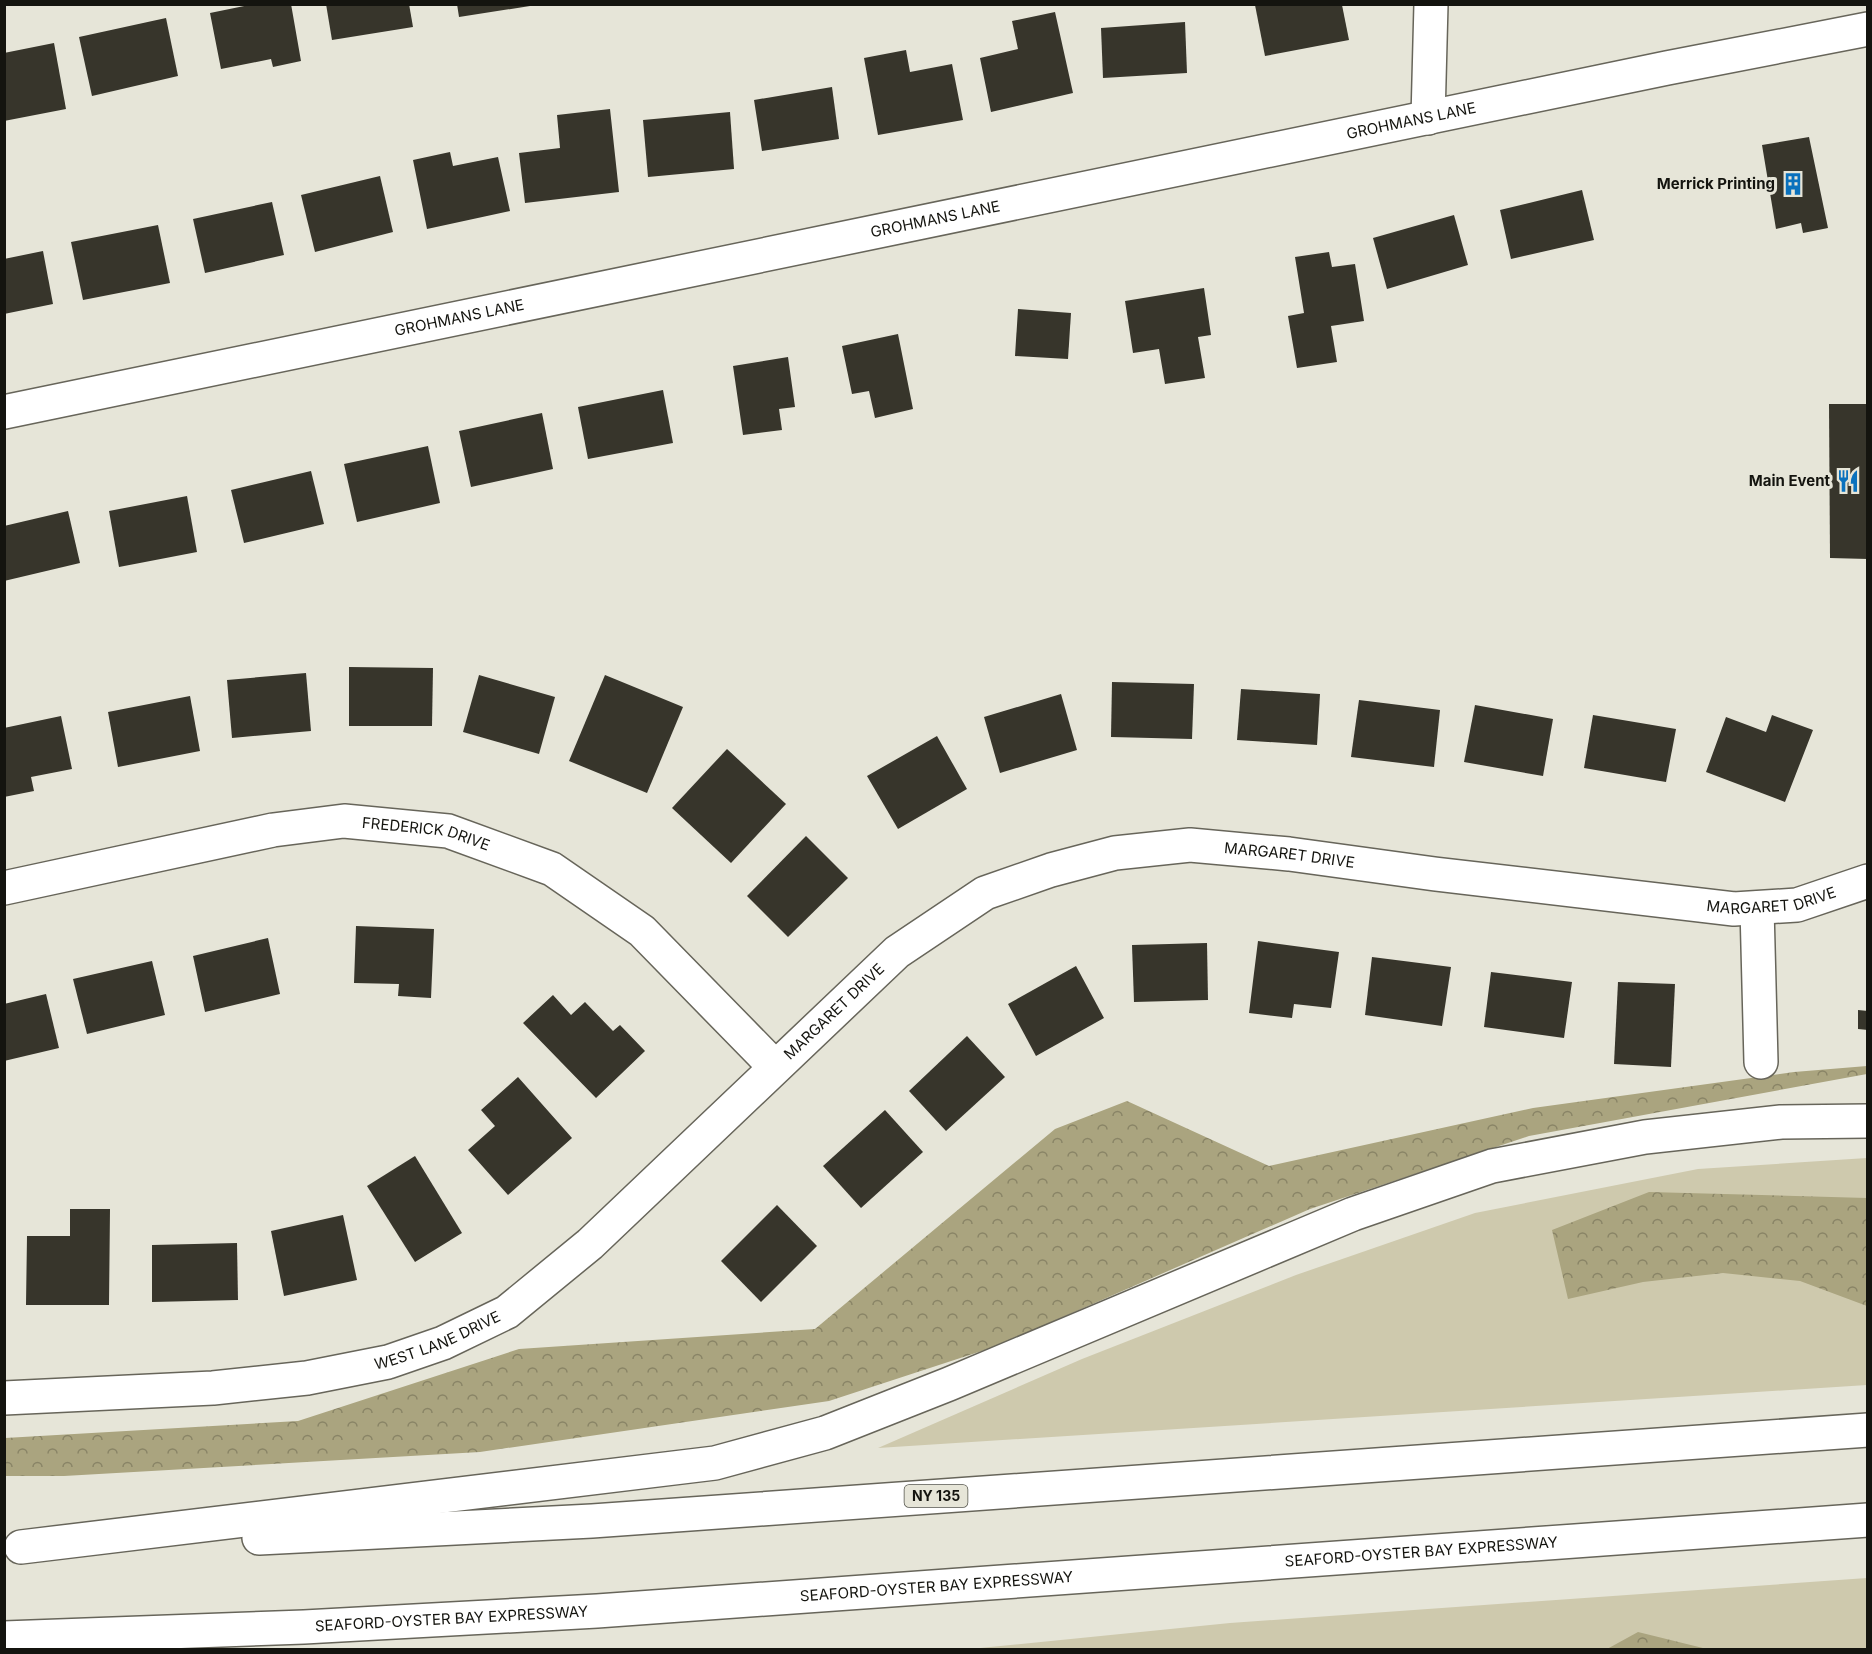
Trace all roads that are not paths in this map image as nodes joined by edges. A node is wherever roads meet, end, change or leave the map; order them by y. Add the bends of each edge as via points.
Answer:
1 (1431, 4) edge
2 (1868, 29) edge
3 (1428, 118) junction
4 (4, 412) edge
5 (1868, 881) edge
6 (4, 888) edge
7 (1757, 908) junction
8 (1761, 1062) dead end
9 (775, 1067) junction
10 (1868, 1121) edge
11 (4, 1398) edge
12 (1868, 1430) edge
13 (1868, 1520) edge
14 (13, 1547) edge
15 (14, 1638) edge
16 (249, 1650) edge

1 - 3 main road
2 - 3 main road, GROHMANS LANE
3 - 4 main road, GROHMANS LANE
5 - 7 main road, MARGARET DRIVE via 1797,905
6 - 9 main road, FREDERICK DRIVE via 273,830 344,821 448,831 552,869 642,931
7 - 8 main road
7 - 9 main road, MARGARET DRIVE via 1734,909 1190,845 1115,853 985,893 897,952
9 - 11 main road, WEST LANE DRIVE via 590,1244 507,1312 443,1343 388,1362 307,1378 213,1388
10 - 14 main road via 1781,1122 1645,1137 1492,1166 1353,1214 825,1433 715,1463
12 - 14 main road, NY 135 via 592,1521
13 - 15 main road, SEAFORD-OYSTER BAY EXPRESSWAY via 597,1611
15 - 16 main road

